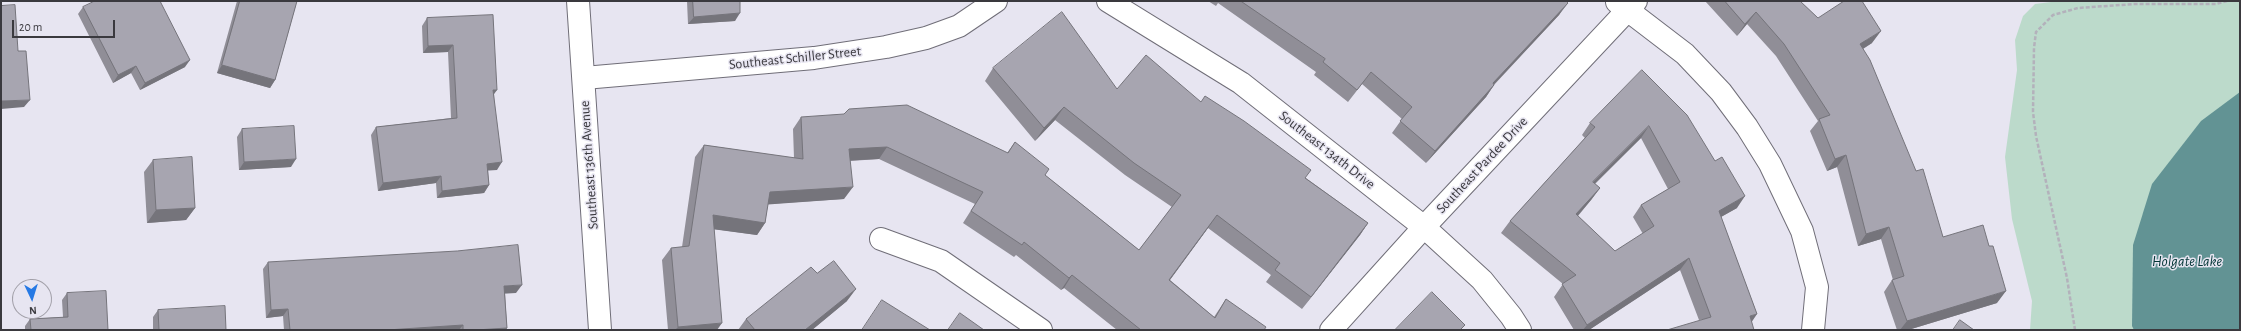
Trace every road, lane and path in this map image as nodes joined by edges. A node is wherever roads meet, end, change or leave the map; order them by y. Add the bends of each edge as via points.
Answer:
1 (578, 1) edge
2 (996, 1) edge
3 (1108, 1) edge
4 (2227, 1) edge
5 (1626, 4) edge
6 (584, 78) junction
7 (1424, 227) junction
8 (881, 239) dead end
9 (600, 330) edge
10 (1041, 330) edge
11 (1331, 330) edge
12 (1520, 330) edge
13 (1813, 330) edge
14 (2075, 330) edge

1 - 6 street, Southeast 136th Avenue
2 - 6 street, Southeast Schiller Street via 959,26 926,38 886,47 814,58
3 - 7 street, Southeast 134th Drive via 1241,83
4 - 14 path via 2216,4 2134,4 2078,8 2053,15 2036,32 2033,112 2036,136 2067,278
5 - 7 street, Southeast Pardee Drive
5 - 13 street via 1685,54 1721,92 1770,164 1802,231 1817,287
6 - 9 street, Southeast 136th Avenue
7 - 11 street, Southeast Pardee Drive
7 - 12 street, Southeast 134th Drive via 1482,280
8 - 10 street via 941,261

